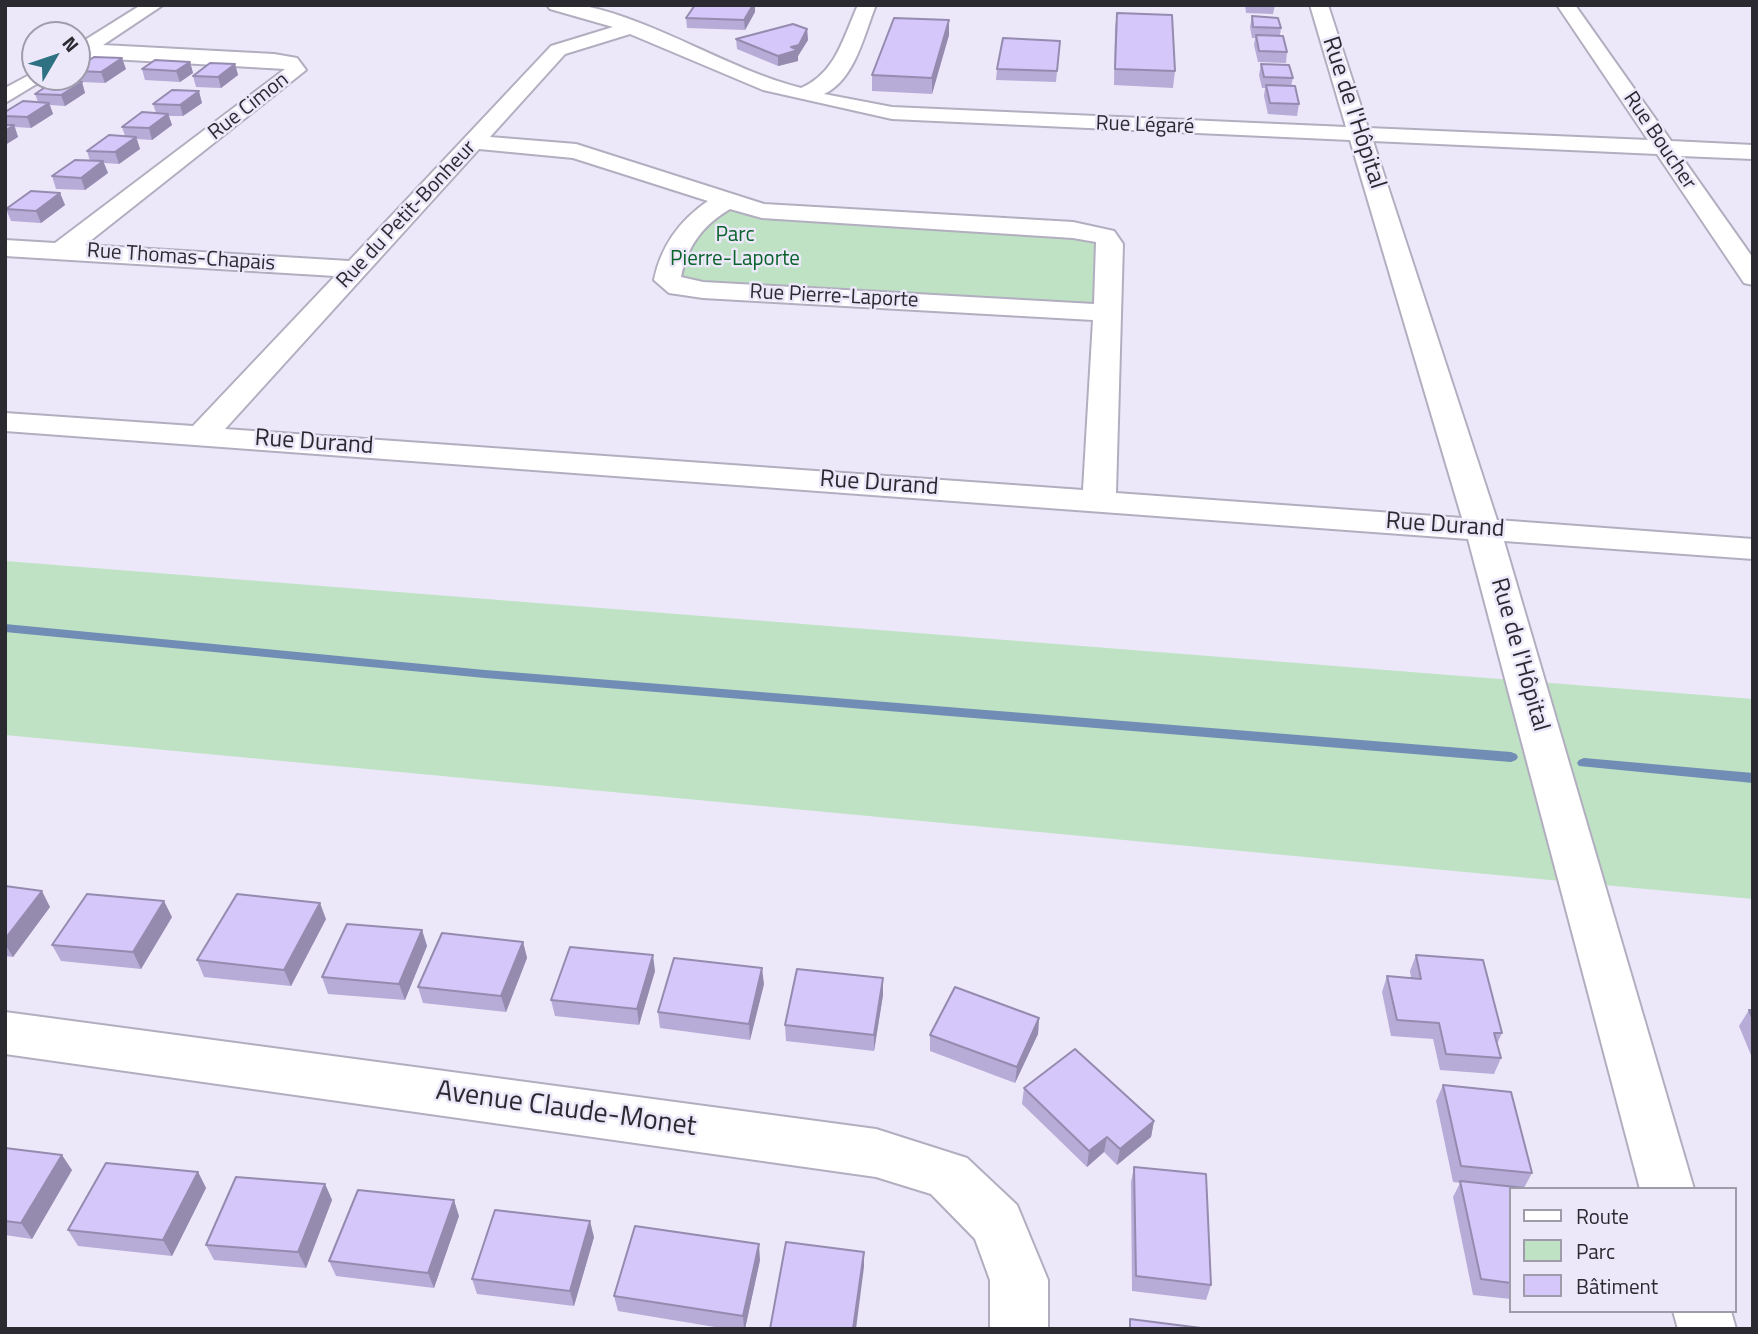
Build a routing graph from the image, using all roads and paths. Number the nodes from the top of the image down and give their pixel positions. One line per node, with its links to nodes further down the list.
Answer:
1 (154, 5): 7 (street)
2 (556, 5): 6 (street, Rue Légaré)
3 (867, 5): 10 (street)
4 (1319, 5): 12 (street, Rue de l'Hôpital)
5 (1566, 5): 14 (street, Rue Boucher)
6 (631, 28): 10 (street, Rue Légaré); 13 (street, Rue du Petit-Bonheur)
7 (91, 44)
8 (91, 52): 18 (street, Rue Cimon)
9 (21, 87): 11 (street)
10 (804, 95): 12 (street, Rue Légaré)
11 (5, 97)
12 (1361, 135): 14 (street, Rue Légaré); 25 (street, Rue de l'Hôpital)
13 (474, 142): 16 (street); 19 (street, Rue du Petit-Bonheur)
14 (1663, 148): 15 (street, Rue Légaré); 20 (street, Rue Boucher)
15 (1753, 152)
16 (727, 200): 21 (street); 21 (street, Rue Pierre-Laporte)
17 (5, 248): 18 (street, Rue Thomas-Chapais)
18 (61, 251): 19 (street, Rue Thomas-Chapais)
19 (356, 270): 23 (street, Rue du Petit-Bonheur)
20 (1753, 277)
21 (1108, 313): 24 (street)
22 (5, 422): 23 (street, Rue Durand)
23 (202, 435): 24 (street, Rue Durand)
24 (1099, 500): 25 (street, Rue Durand)
25 (1483, 529): 26 (street, Rue Durand); 28 (street, Rue de l'Hôpital)
26 (1753, 549)
27 (5, 1033): 29 (street, Avenue Claude-Monet)
28 (1666, 1187)
29 (1019, 1329)

